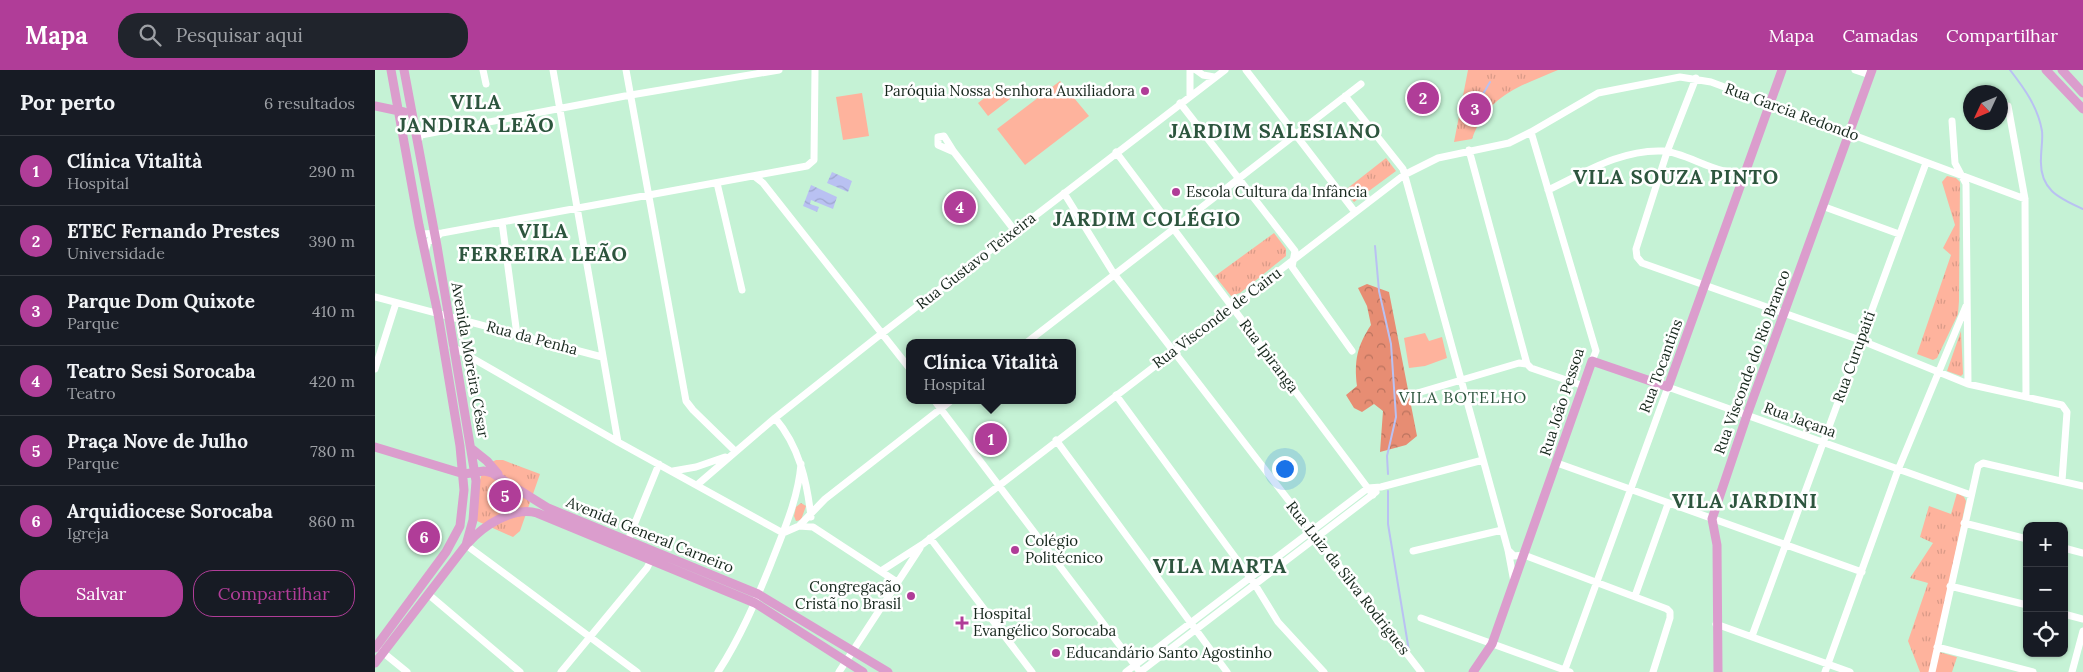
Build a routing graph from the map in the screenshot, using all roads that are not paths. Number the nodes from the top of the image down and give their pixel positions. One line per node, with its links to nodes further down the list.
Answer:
1 (391, 70): 31 (main road, Avenida Moreira César)
2 (404, 70): 36 (main road, Avenida Moreira César)
3 (483, 70): 19 (street)
4 (553, 70): 29 (street)
5 (626, 70): 22 (street)
6 (779, 70): 22 (street)
7 (815, 70): 46 (street)
8 (1190, 70): 23 (street)
9 (1196, 70): 17 (street)
10 (1225, 70): 17 (street, Rua Gustavo Teixeira)
11 (1246, 70): 35 (street)
12 (1783, 70): 26 (main road, Rua Tocantins)
13 (1855, 70): 16 (street)
14 (2046, 70): 30 (main road)
15 (2062, 70): 21 (main road)
16 (1871, 73): 34 (main road, Rua Visconde do Rio Branco)
17 (1215, 77): 23 (street, Rua Gustavo Teixeira)
18 (1696, 78): 26 (street, Rua Garcia Redondo); 33 (street, Rua Garcia Redondo); 40 (street)
19 (486, 84)
20 (1361, 84): 24 (street)
21 (2083, 93)
22 (630, 95): 29 (street); 51 (street)
23 (1190, 96): 25 (street, Rua Gustavo Teixeira)
24 (1345, 96): 35 (street); 44 (street)
25 (1180, 103): 39 (street, Rua Gustavo Teixeira); 47 (street)
26 (1771, 103): 34 (street, Rua Garcia Redondo); 42 (main road, Rua Tocantins)
27 (375, 106): 31 (main road)
28 (2008, 106): 52 (street)
29 (560, 108): 36 (street); 54 (street)
30 (2083, 110)
31 (400, 111): 43 (main road); 59 (main road, Avenida Moreira César)
32 (1952, 121): 45 (street)
33 (1531, 132): 37 (street, Rua Visconde de Cairu); 49 (street, Rua João Pessoa)
34 (1849, 133): 41 (street, Rua Garcia Redondo); 53 (main road, Rua Visconde do Rio Branco)
35 (1295, 134): 47 (street); 55 (street)
36 (417, 141): 43 (main road, Avenida Moreira César)
37 (1469, 150): 44 (street, Rua Visconde de Cairu); 83 (street)
38 (954, 152): 58 (street)
39 (1116, 152): 50 (street, Rua Gustavo Teixeira); 57 (street, Rua Ipiranga)
40 (1667, 152): 42 (street); 49 (street); 65 (street)
41 (1926, 163): 45 (street, Rua Garcia Redondo); 60 (street, Rua Curupaiti)
42 (1747, 171): 65 (main road, Rua Tocantins)
43 (423, 172): 61 (main road, Avenida Moreira César)
44 (1404, 175): 55 (street, Rua Visconde de Cairu); 87 (street)
45 (1961, 175): 52 (street, Rua Garcia Redondo); 69 (street)
46 (753, 176): 48 (street); 74 (street)
47 (1238, 178): 57 (street); 63 (street)
48 (717, 183): 51 (street); 66 (street)
49 (1548, 190): 82 (street, Rua João Pessoa)
50 (1064, 193): 58 (street, Rua Gustavo Teixeira); 64 (street, Rua Luiz da Silva Rodrigues)
51 (648, 194): 54 (street); 104 (street)
52 (2025, 199): 93 (street)
53 (1822, 206): 60 (street); 71 (main road, Rua Visconde do Rio Branco)
54 (577, 208): 56 (street); 81 (street)
55 (1355, 212): 63 (street, Rua Visconde de Cairu)
56 (502, 222): 61 (street); 75 (street)
57 (1173, 228): 64 (street); 70 (street, Rua Ipiranga)
58 (1015, 231): 74 (street, Rua Gustavo Teixeira)
59 (421, 234): 61 (street); 62 (main road, Avenida Moreira César)
60 (1899, 234): 77 (street, Rua Curupaiti)
61 (437, 235): 62 (street); 73 (main road, Avenida Moreira César)
62 (425, 253): 72 (main road, Avenida Moreira César)
63 (1293, 260): 70 (street, Rua Visconde de Cairu); 80 (street)
64 (1114, 274): 76 (street); 79 (street, Rua Luiz da Silva Rodrigues)
65 (1705, 284): 71 (street); 90 (main road, Rua Tocantins)
66 (742, 290)
67 (375, 297): 68 (street, Rua da Penha)
68 (396, 304): 72 (street, Rua da Penha); 85 (street)
69 (1966, 306): 86 (street); 88 (street)
70 (1232, 307): 79 (street, Rua Visconde de Cairu); 121 (street, Rua Ipiranga)
71 (1784, 313): 77 (street); 97 (main road, Rua Visconde do Rio Branco)
72 (439, 314): 73 (street, Rua da Penha); 113 (main road, Avenida Moreira César)
73 (448, 316): 75 (street, Rua da Penha); 78 (main road, Avenida Moreira César)
74 (882, 334): 84 (street); 98 (street, Rua Gustavo Teixeira)
75 (517, 335): 81 (street, Rua da Penha)
76 (1031, 339)
77 (1860, 340): 86 (street); 101 (street, Rua Curupaiti)
78 (453, 346): 100 (street); 103 (main road, Avenida Moreira César)
79 (1174, 351): 92 (street, Rua Visconde de Cairu); 142 (street, Rua Luiz da Silva Rodrigues)
80 (1352, 351)
81 (602, 357): 100 (street)
82 (1593, 362): 89 (main road, Rua João Pessoa); 90 (main road, Rua Jaçana)
83 (1527, 364): 87 (street); 89 (street)
84 (906, 365)
85 (375, 369)
86 (1940, 370): 88 (street); 110 (street)
87 (1461, 380): 91 (street); 105 (street)
88 (1968, 384): 93 (street)
89 (1584, 386): 106 (main road, Rua João Pessoa)
90 (1668, 387): 97 (street, Rua Jaçana); 124 (street, Rua Tocantins)
91 (1414, 394)
92 (1116, 395): 99 (street, Rua Visconde de Cairu); 161 (street)
93 (2026, 397): 116 (street)
94 (937, 404): 96 (street)
95 (947, 404): 96 (street)
96 (941, 409): 118 (street); 127 (street)
97 (1747, 415): 101 (street, Rua Jaçana); 134 (main road, Rua Visconde do Rio Branco)
98 (775, 418): 104 (street, Rua Gustavo Teixeira); 108 (street)
99 (1056, 440): 118 (street, Rua Visconde de Cairu); 174 (street)
100 (618, 442): 107 (street)
101 (1824, 443): 110 (street, Rua Jaçana); 151 (street, Rua Curupaiti)
102 (375, 447): 113 (main road)
103 (472, 449): 112 (main road, Avenida Moreira César); 114 (main road)
104 (733, 453): 109 (street, Rua Gustavo Teixeira); 117 (street, Rua Gustavo Teixeira)
105 (1483, 460): 120 (street); 143 (street)
106 (1557, 463): 124 (street); 157 (main road, Rua João Pessoa)
107 (659, 464): 111 (street); 148 (street)
108 (801, 464): 128 (street); 129 (street)
109 (699, 466): 111 (street, Rua Gustavo Teixeira); 115 (street)
110 (1898, 470): 126 (street, Rua Jaçana); 160 (street)
111 (673, 471): 115 (street)
112 (476, 472): 113 (main road); 114 (main road); 135 (main road, Avenida Moreira César)
113 (464, 474): 123 (main road, Avenida Moreira César)
114 (499, 477): 122 (main road, Avenida General Carneiro)
115 (689, 480): 117 (street)
116 (2062, 481): 119 (street); 126 (street)
117 (697, 485): 139 (street)
118 (998, 486): 145 (street, Rua Visconde de Cairu); 187 (street)
119 (2083, 486)
120 (1381, 487): 121 (street); 125 (street)
121 (1368, 488): 125 (street, Rua Ipiranga); 142 (street)
122 (515, 489): 132 (main road); 148 (main road, Avenida General Carneiro)
123 (464, 490): 135 (main road); 182 (main road)
124 (1631, 490): 130 (street); 164 (street, Rua Tocantins)
125 (1373, 495): 146 (street)
126 (1971, 495): 136 (street)
127 (825, 499): 129 (street); 133 (street)
128 (794, 502): 129 (street); 131 (street)
129 (809, 503): 133 (street)
130 (1668, 504): 134 (street); 168 (street)
131 (790, 512): 137 (street); 140 (street)
132 (510, 514): 138 (main road); 158 (main road, Avenida General Carneiro)
133 (811, 515): 140 (street); 141 (street)
134 (1712, 519): 151 (street); 175 (main road, Rua Visconde do Rio Branco)
135 (473, 520): 138 (main road); 150 (main road, Avenida Moreira César)
136 (1964, 522): 147 (street); 166 (street)
137 (786, 524): 139 (street); 144 (street)
138 (490, 526): 150 (main road)
139 (771, 526): 144 (street)
140 (799, 526): 141 (street); 144 (street)
141 (813, 527): 159 (street)
142 (1312, 530): 146 (street, Rua Luiz da Silva Rodrigues); 161 (street)
143 (1502, 530): 154 (street); 155 (street)
144 (783, 533): 169 (street)
145 (930, 538): 149 (street, Rua Visconde de Cairu); 197 (street)
146 (1317, 538): 165 (street); 202 (street, Rua Luiz da Silva Rodrigues)
147 (2023, 538)
148 (627, 540): 152 (main road, Avenida General Carneiro)
149 (923, 544): 159 (street, Rua Visconde de Cairu); 162 (street, Rua Visconde de Cairu)
150 (466, 545): 167 (main road); 179 (street)
151 (1786, 546): 160 (street); 178 (street, Rua Curupaiti)
152 (647, 548): 158 (street); 169 (main road, Avenida General Carneiro)
153 (2068, 549): 156 (street)
154 (1413, 550)
155 (1508, 550): 157 (street); 163 (street)
156 (2083, 553)
157 (1524, 555): 163 (main road, Rua João Pessoa); 164 (street)
158 (652, 562): 169 (main road, Avenida General Carneiro); 179 (street)
159 (881, 571): 162 (street)
160 (1862, 572): 186 (street)
161 (1249, 578): 165 (street); 174 (street)
162 (897, 582): 183 (street, Rua Visconde de Cairu)
163 (1514, 582): 180 (main road, Rua João Pessoa)
164 (1597, 582): 168 (street); 188 (street, Rua Tocantins)
165 (1255, 585): 176 (street); 201 (street)
166 (1950, 586): 170 (street); 181 (street)
167 (428, 594): 182 (main road); 190 (street)
168 (1635, 596): 204 (street)
169 (756, 598): 183 (main road, Avenida General Carneiro); 184 (main road, Avenida General Carneiro); 193 (street)
170 (2023, 604)
171 (2068, 615): 173 (street)
172 (1421, 618): 180 (street)
173 (2083, 619)
174 (1191, 622): 176 (street); 187 (street)
175 (1716, 624): 178 (street); 205 (main road, Rua Visconde do Rio Branco)
176 (1196, 630): 199 (street); 200 (street)
177 (2083, 632): 210 (street)
178 (1752, 636): 186 (street)
179 (589, 637): 191 (street); 192 (street)
180 (1492, 644): 188 (street); 203 (main road, Rua João Pessoa)
181 (1937, 647): 208 (street); 209 (street)
182 (379, 650): 185 (main road); 189 (street)
183 (853, 650): 184 (street); 196 (main road, Avenida General Carneiro)
184 (845, 661): 194 (street); 195 (main road, Avenida General Carneiro)
185 (375, 663)
186 (1828, 664): 206 (street); 207 (street)
187 (1135, 665): 198 (street); 199 (street)
188 (1566, 671)
189 (407, 672)
190 (520, 672)
191 (561, 672)
192 (637, 672)
193 (718, 672)
194 (839, 672)
195 (863, 672)
196 (888, 672)
197 (1032, 672)
198 (1126, 672)
199 (1140, 672)
200 (1227, 672)
201 (1324, 672)
202 (1421, 672)
203 (1473, 672)
204 (1653, 672)
205 (1718, 672)
206 (1825, 672)
207 (1850, 672)
208 (1932, 672)
209 (2033, 672)
210 (2073, 672)

